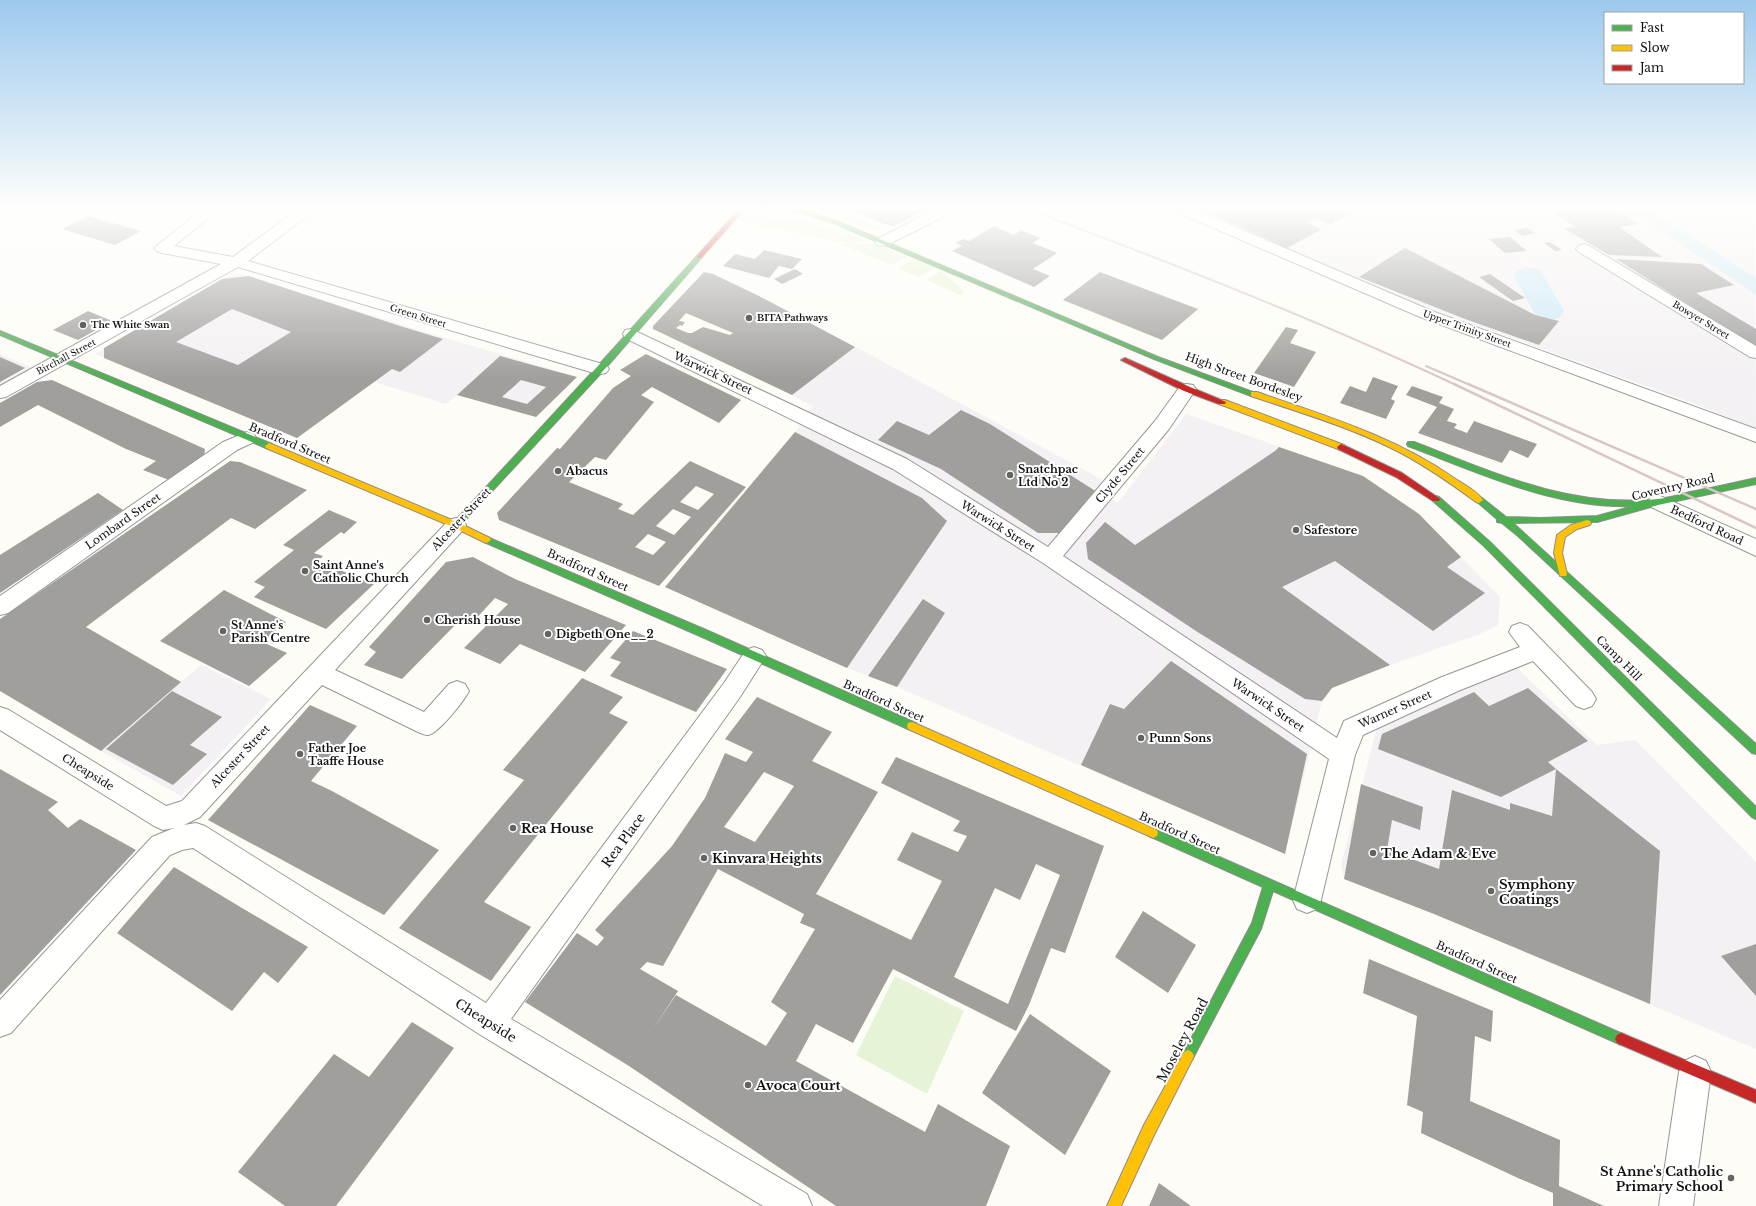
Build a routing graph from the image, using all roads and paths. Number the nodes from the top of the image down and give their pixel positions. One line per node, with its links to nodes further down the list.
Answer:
1 (228, 266): 13 (street, Birchall Street)
2 (250, 266): 14 (street, Green Street)
3 (691, 266): 10 (main road, Alcester Street)
4 (939, 266): 7 (main road, High Street Bordesley)
5 (1315, 266): 18 (street, Upper Trinity Street)
6 (1613, 266): 11 (street, Bowyer Street)
7 (966, 278): 8 (main road, High Street Bordesley); 17 (main road, High Street Bordesley)
8 (983, 294)
9 (0, 333): 13 (main road, Bradford Street)
10 (631, 334): 14 (main road, Alcester Street); 29 (street, Warwick Street)
11 (1756, 353)
12 (1116, 356): 15 (main road)
13 (63, 359): 16 (street, Birchall Street); 19 (main road, Bradford Street)
14 (600, 370): 27 (main road, Alcester Street)
15 (1187, 389): 25 (main road); 29 (street, Clyde Street)
16 (0, 393)
17 (1329, 421): 21 (main road); 24 (main road, High Street Bordesley)
18 (1756, 436)
19 (247, 438): 27 (main road, Bradford Street); 31 (street, Lombard Street)
20 (1756, 480): 21 (main road, Coventry Road)
21 (1658, 502): 22 (main road, Coventry Road); 28 (street, Bedford Road)
22 (1597, 519): 24 (main road, Coventry Road); 30 (main road, Coventry Road)
23 (1490, 520): 24 (main road, Coventry Road)
24 (1503, 520): 30 (main road, Camp Hill)
25 (1462, 521): 26 (main road); 41 (main road, Camp Hill)
26 (1476, 521)
27 (456, 525): 34 (main road, Bradford Street); 35 (street, Alcester Street)
28 (1756, 548)
29 (1050, 558): 40 (street, Warwick Street)
30 (1563, 574): 39 (main road, Camp Hill)
31 (0, 607)
32 (1520, 632): 33 (street)
33 (1536, 650): 37 (street); 40 (street, Warner Street)
34 (754, 656): 43 (main road, Bradford Street); 46 (street, Rea Place)
35 (318, 672): 36 (street); 42 (street, Alcester Street)
36 (457, 691)
37 (1584, 699)
38 (0, 717): 42 (street, Cheapside)
39 (1756, 750)
40 (1343, 755): 44 (street, Warner Street)
41 (1756, 814)
42 (179, 827): 45 (street, Alcester Street); 46 (street, Cheapside)
43 (1269, 885): 44 (main road, Bradford Street); 50 (main road, Moseley Road)
44 (1307, 900): 47 (main road, Bradford Street)
45 (0, 1022)
46 (490, 1023): 49 (street, Cheapside)
47 (1695, 1072): 48 (main road, Bradford Street); 51 (street)
48 (1756, 1097)
49 (795, 1206)
50 (1114, 1206)
51 (1676, 1206)

